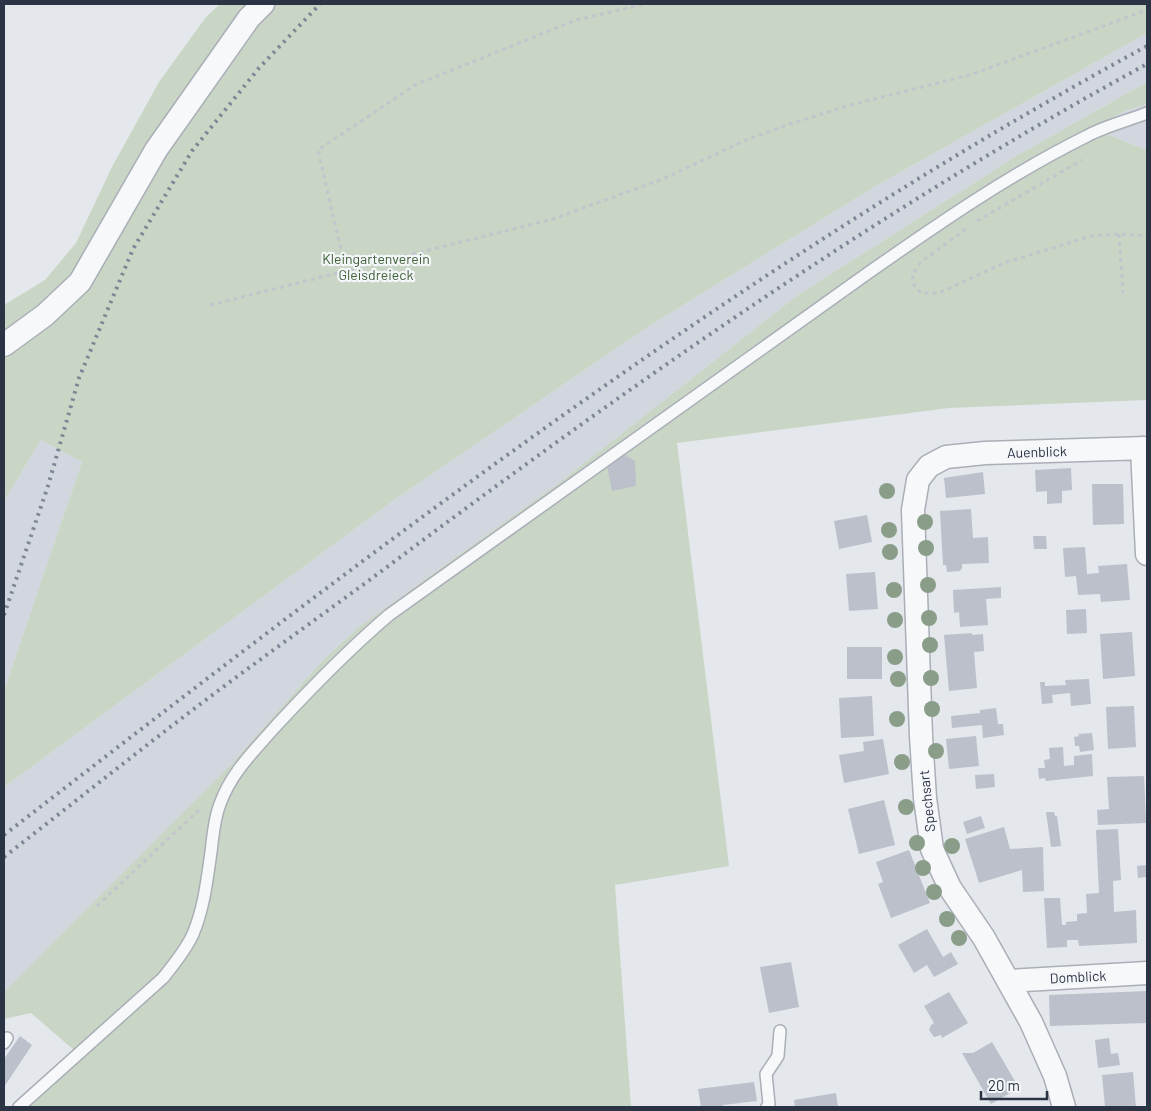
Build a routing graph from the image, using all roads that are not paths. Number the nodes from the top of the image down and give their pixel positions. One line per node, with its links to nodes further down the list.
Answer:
1 (263, 4): 3 (street)
2 (1147, 113): 10 (lane)
3 (4, 345)
4 (1144, 448): 5 (street, Auenblick); 6 (street)
5 (929, 466): 8 (street, Spechsart)
6 (1147, 554)
7 (1147, 974): 8 (street, Domblick)
8 (1008, 981): 12 (street, Spechsart)
9 (780, 1031): 11 (lane)
10 (19, 1107)
11 (767, 1107)
12 (1064, 1107)

